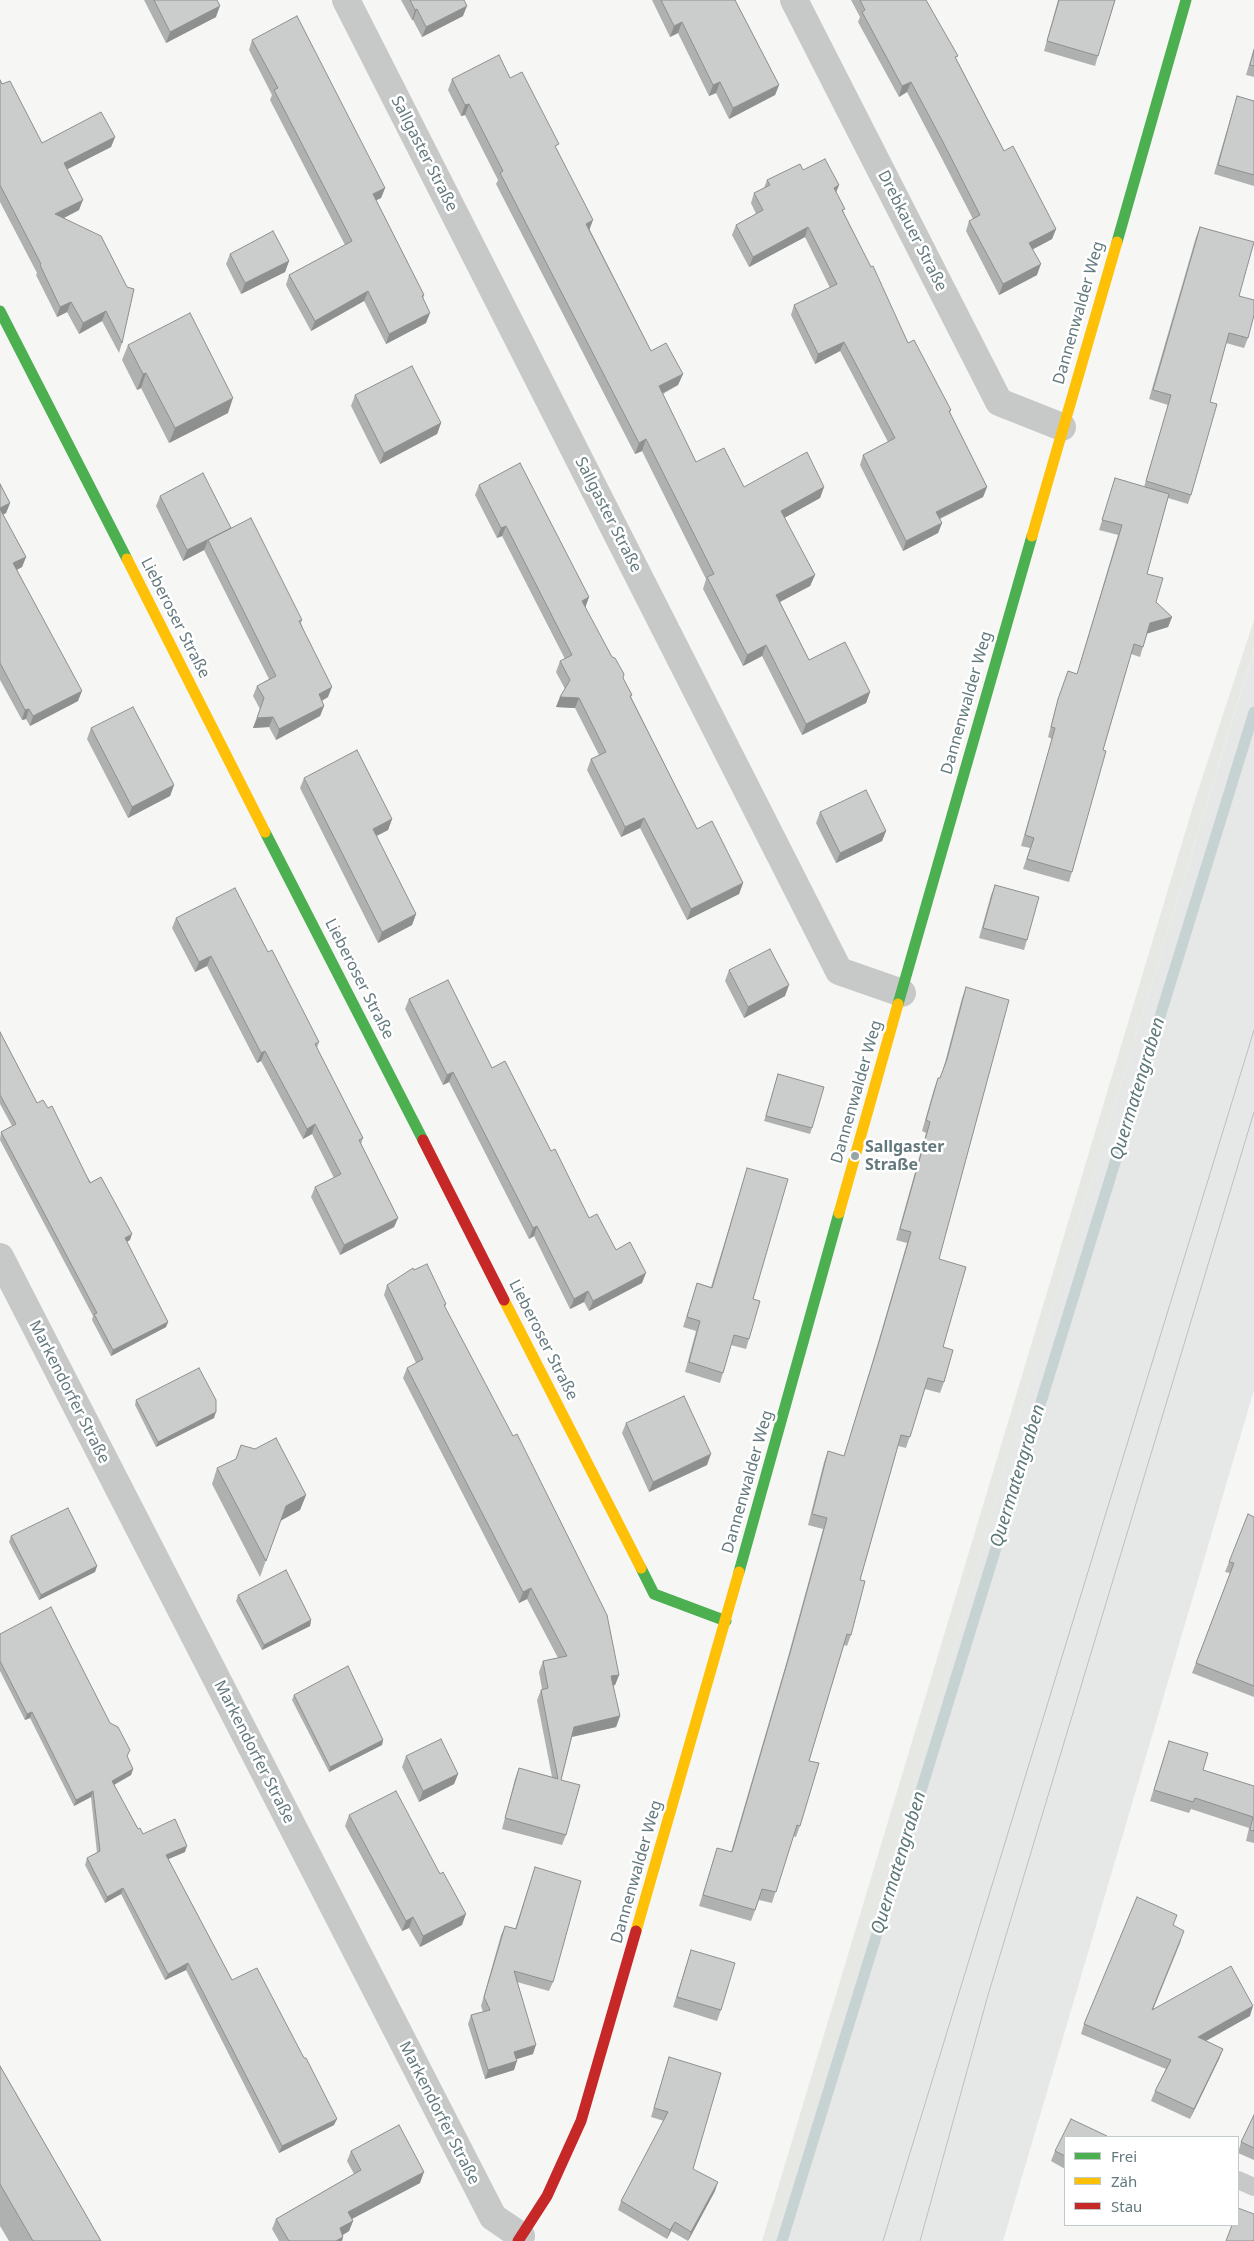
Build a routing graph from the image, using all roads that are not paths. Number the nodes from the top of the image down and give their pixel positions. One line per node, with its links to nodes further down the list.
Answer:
1 (346, 0): 6 (street, Sallgaster Straße)
2 (794, 0): 5 (street, Drebkauer Straße)
3 (1186, 0): 5 (street, Dannenwalder Weg)
4 (0, 311): 8 (street, Lieberoser Straße)
5 (1062, 427): 6 (street, Dannenwalder Weg)
6 (902, 993): 8 (street, Dannenwalder Weg)
7 (0, 1257): 11 (street, Markendorfer Straße)
8 (726, 1621): 11 (street, Dannenwalder Weg)
9 (1239, 2180): 10 (lane)
10 (1254, 2187)
11 (520, 2239)

